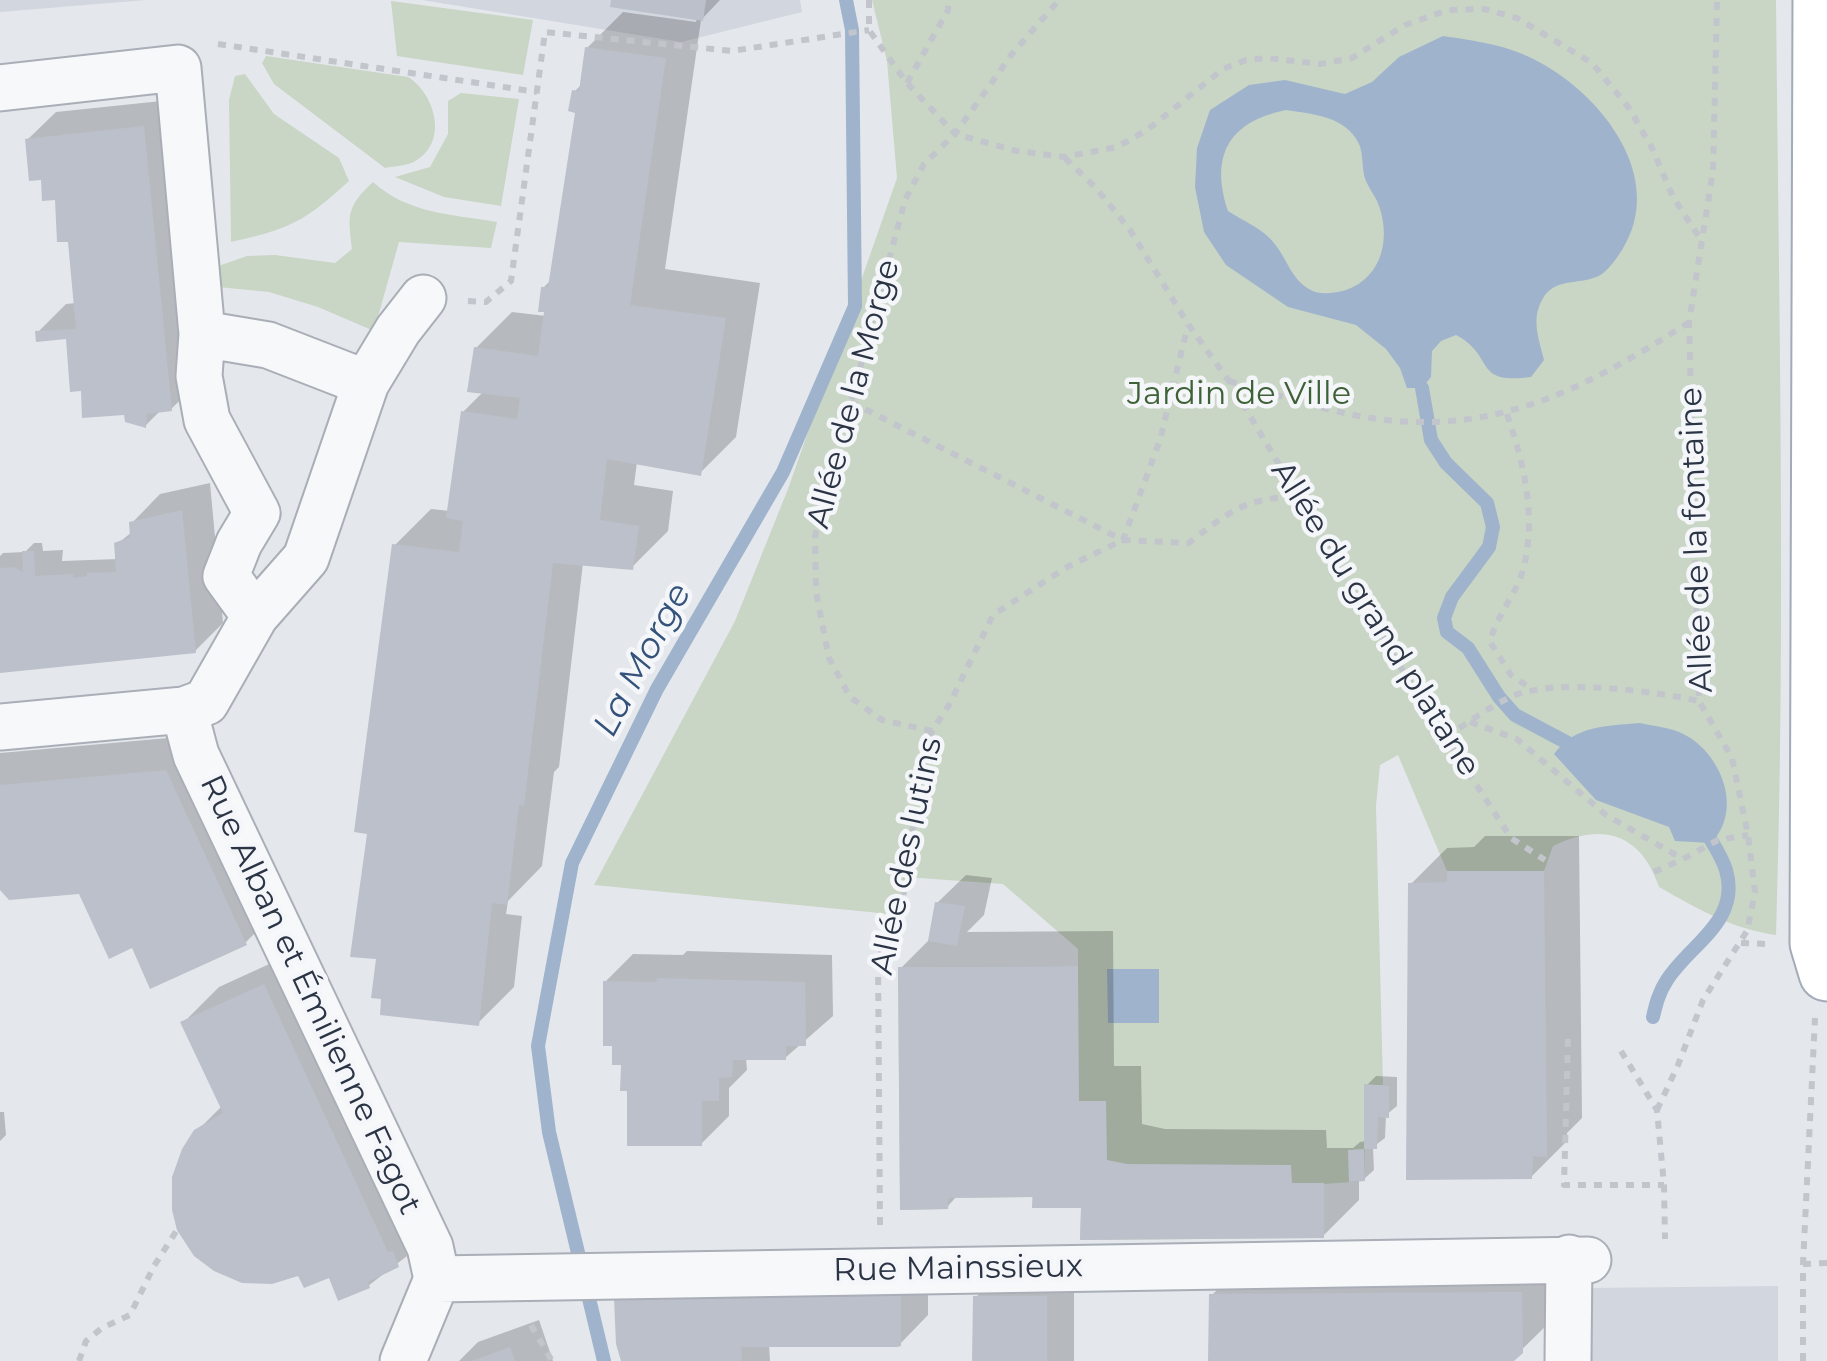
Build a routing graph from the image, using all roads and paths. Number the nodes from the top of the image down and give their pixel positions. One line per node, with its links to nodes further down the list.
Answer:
1 (869, 0): 6 (path)
2 (949, 0): 8 (path)
3 (1059, 0): 11 (path, Allée de la Morge)
4 (1717, 0): 13 (path, Allée de la fontaine)
5 (1821, 0): 36 (main road)
6 (869, 30): 8 (path); 10 (path)
7 (196, 56): 9 (street); 10 (path); 17 (street)
8 (907, 82): 11 (path)
9 (0, 88)
10 (537, 92): 14 (path)
11 (955, 134): 12 (path); 20 (path, Allée de la Morge)
12 (1064, 157): 13 (path); 16 (path, Allée du grand platane)
13 (1702, 241): 15 (path, Allée de la fontaine)
14 (423, 298): 19 (street)
15 (1690, 322): 21 (path); 26 (path, Allée de la fontaine)
16 (1188, 324): 18 (path, Allée du grand platane); 23 (path)
17 (202, 334): 19 (street); 24 (street)
18 (1229, 381): 21 (path); 22 (path, Allée du grand platane)
19 (366, 383): 24 (street)
20 (851, 402): 23 (path); 30 (path, Allée de la Morge)
21 (1506, 414): 25 (path)
22 (1298, 496): 23 (path, Allée des lutins); 31 (path, Allée du grand platane)
23 (1123, 540): 30 (path, Allée des lutins)
24 (255, 616): 27 (street)
25 (1533, 690): 26 (path); 28 (path)
26 (1699, 701): 32 (path, Allée de la fontaine)
27 (184, 710): 29 (street); 46 (street, Rue Alban et Émilienne Fagot)
28 (1470, 722): 31 (path); 33 (path)
29 (0, 726)
30 (932, 731): 45 (path, Allée des lutins)
31 (1446, 736): 34 (path, Allée du grand platane)
32 (1748, 835): 33 (path); 39 (path, Allée de la fontaine)
33 (1683, 859): 35 (path)
34 (1545, 860)
35 (1654, 872)
36 (1824, 954): 43 (path)
37 (1568, 1038): 40 (path)
38 (1621, 1051): 39 (path)
39 (1657, 1110): 40 (path)
40 (1664, 1185): 42 (path)
41 (177, 1230): 47 (path)
42 (1664, 1239)
43 (1804, 1264): 44 (path); 50 (path)
44 (1827, 1264)
45 (883, 1270): 46 (street, Rue Mainssieux); 49 (street, Rue Mainssieux)
46 (437, 1278): 48 (street)
47 (79, 1361)
48 (403, 1361)
49 (1568, 1361)
50 (1803, 1361)

